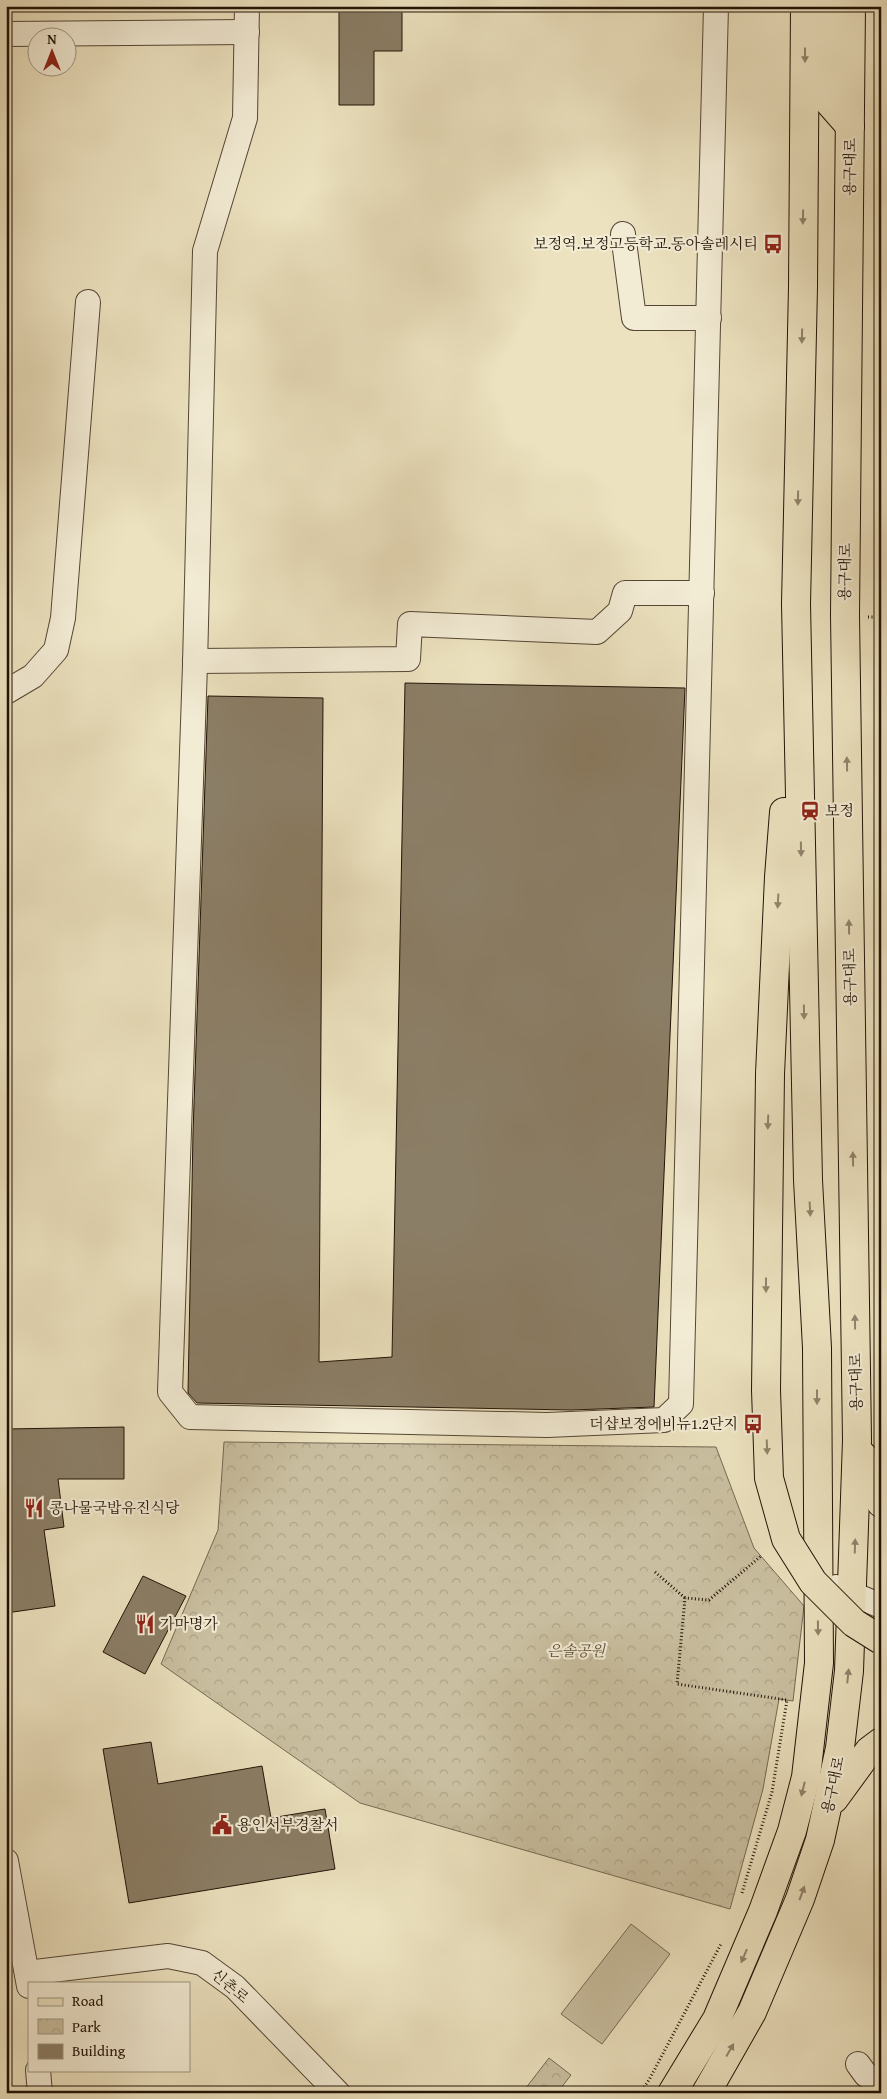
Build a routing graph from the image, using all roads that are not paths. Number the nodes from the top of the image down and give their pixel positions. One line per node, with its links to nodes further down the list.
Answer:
1 (247, 6): 7 (street)
2 (716, 6): 13 (street)
3 (805, 6): 15 (main road, 용구대로, one-way to 15)
4 (827, 6): 10 (main road)
5 (851, 6): 9 (main road, 용구대로)
6 (867, 6): 9 (main road)
7 (247, 32): 8 (street); 16 (street)
8 (6, 34)
9 (851, 62): 10 (main road, 용구대로)
10 (850, 126): 19 (main road, 용구대로, one-way to 10)
11 (623, 234): 13 (street)
12 (88, 302): 17 (street)
13 (709, 318): 14 (street)
14 (702, 593): 16 (street); 16 (street)
15 (796, 661): 18 (main road, 용구대로, one-way to 18); 23 (main road, one-way to 23, bridge)
16 (195, 662)
17 (6, 692)
18 (817, 1348): 19 (main road); 20 (main road, 용구대로, one-way to 20)
19 (869, 1500): 21 (main road, 용구대로, one-way to 19)
20 (818, 1579): 21 (street); 24 (main road, 용구대로, one-way to 24)
21 (853, 1594): 22 (street); 26 (main road, 용구대로, one-way to 21)
22 (881, 1606)
23 (881, 1640)
24 (814, 1709): 27 (main road); 35 (main road, 용구대로, one-way to 35)
25 (881, 1742): 26 (main road)
26 (829, 1806): 27 (main road, 용구대로)
27 (820, 1840): 36 (main road, 용구대로, one-way to 27)
28 (6, 1861): 29 (street)
29 (28, 1979): 34 (street, 신촌로)
30 (858, 2064): 32 (street)
31 (38, 2072): 33 (street)
32 (881, 2081)
33 (40, 2093)
34 (338, 2093)
35 (672, 2093)
36 (706, 2093)

